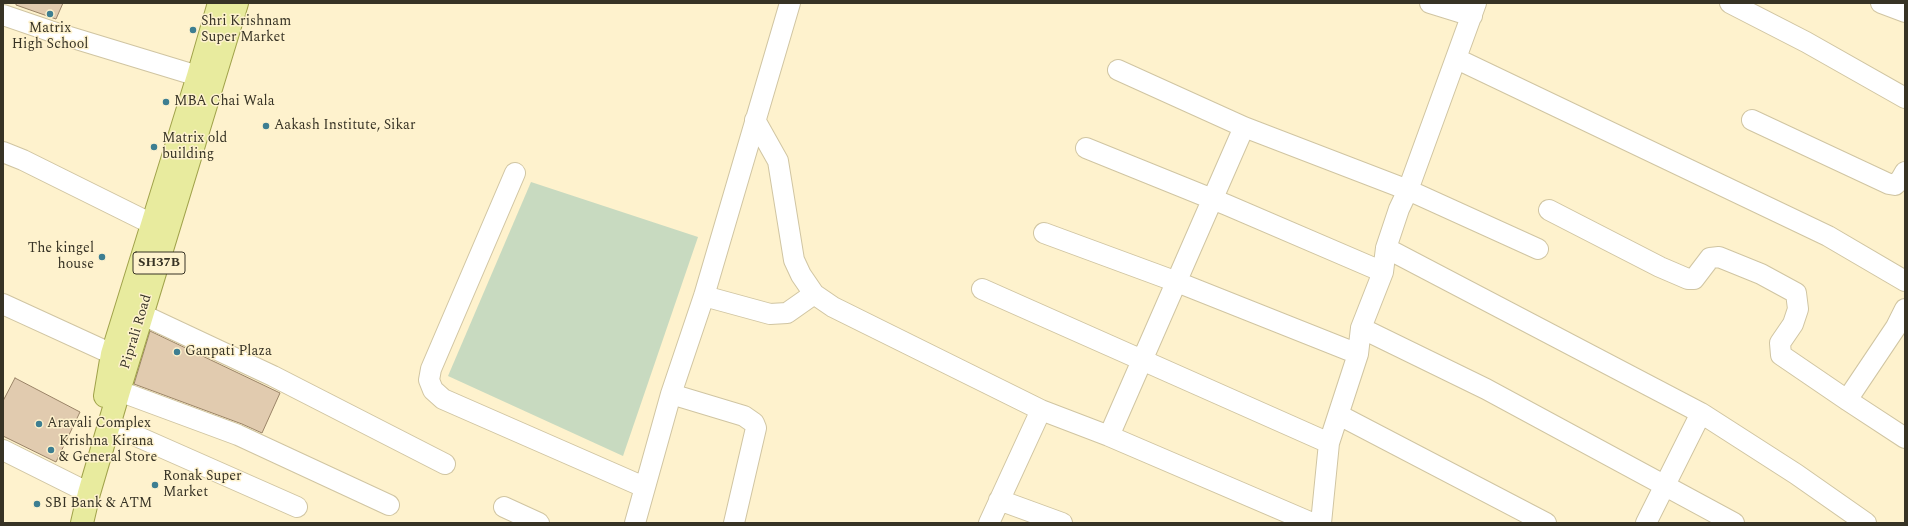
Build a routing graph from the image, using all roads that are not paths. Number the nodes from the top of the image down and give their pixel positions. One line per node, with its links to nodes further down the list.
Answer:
1 (219, 3): 12 (main road)
2 (237, 3): 36 (main road, Piprali Road / SH37B)
3 (790, 3): 14 (street)
4 (1430, 3): 8 (street)
5 (1730, 3): 13 (street)
6 (1881, 3): 7 (street)
7 (1904, 8)
8 (1474, 9): 10 (street)
9 (3, 15): 12 (street)
10 (1457, 59): 21 (street); 29 (street)
11 (1118, 70): 16 (street)
12 (198, 76): 24 (main road)
13 (1905, 98)
14 (755, 120): 32 (street); 33 (street)
15 (1752, 120): 19 (street)
16 (1244, 127): 21 (street); 22 (street)
17 (1086, 148): 22 (street)
18 (3, 152): 24 (street)
19 (1905, 172)
20 (515, 173): 55 (street)
21 (1408, 190): 26 (street); 27 (street)
22 (1213, 200): 28 (street); 30 (street)
23 (1549, 210): 44 (street)
24 (152, 224): 39 (main road)
25 (1044, 233): 30 (street)
26 (1386, 248): 28 (street); 46 (street)
27 (1538, 249)
28 (1383, 272): 37 (street)
29 (1905, 281)
30 (1177, 282): 40 (street); 41 (street)
31 (982, 289): 41 (street)
32 (814, 294): 33 (street); 45 (street)
33 (704, 296): 43 (street)
34 (3, 304): 39 (street)
35 (1905, 309): 38 (street)
36 (143, 315): 42 (main road, Piprali Road / SH37B); 53 (street)
37 (1361, 328): 40 (street); 54 (street)
38 (1901, 329): 44 (street)
39 (112, 354): 56 (main road)
40 (1358, 354): 47 (street)
41 (1143, 361): 49 (street); 51 (street)
42 (119, 391): 48 (main road, Piprali Road / SH37B); 58 (street)
43 (671, 394): 55 (street); 65 (street)
44 (1847, 400): 50 (street)
45 (1041, 410): 49 (street); 57 (street)
46 (1702, 413): 54 (street); 73 (street)
47 (1339, 415): 51 (street); 70 (street)
48 (110, 424): 56 (main road, Piprali Road / SH37B); 59 (street)
49 (1108, 436): 68 (street)
50 (1905, 438)
51 (1329, 443): 69 (street)
52 (3, 450): 56 (street)
53 (445, 464)
54 (1664, 484): 71 (street); 72 (street)
55 (644, 487): 64 (street)
56 (84, 491): 61 (main road); 62 (main road, Piprali Road / SH37B)
57 (999, 500): 66 (street); 67 (street)
58 (389, 505)
59 (296, 507)
60 (504, 507): 63 (street)
61 (70, 523)
62 (82, 523)
63 (539, 523)
64 (635, 523)
65 (734, 523)
66 (989, 523)
67 (1062, 523)
68 (1312, 523)
69 (1321, 523)
70 (1546, 523)
71 (1646, 523)
72 (1734, 523)
73 (1866, 523)

